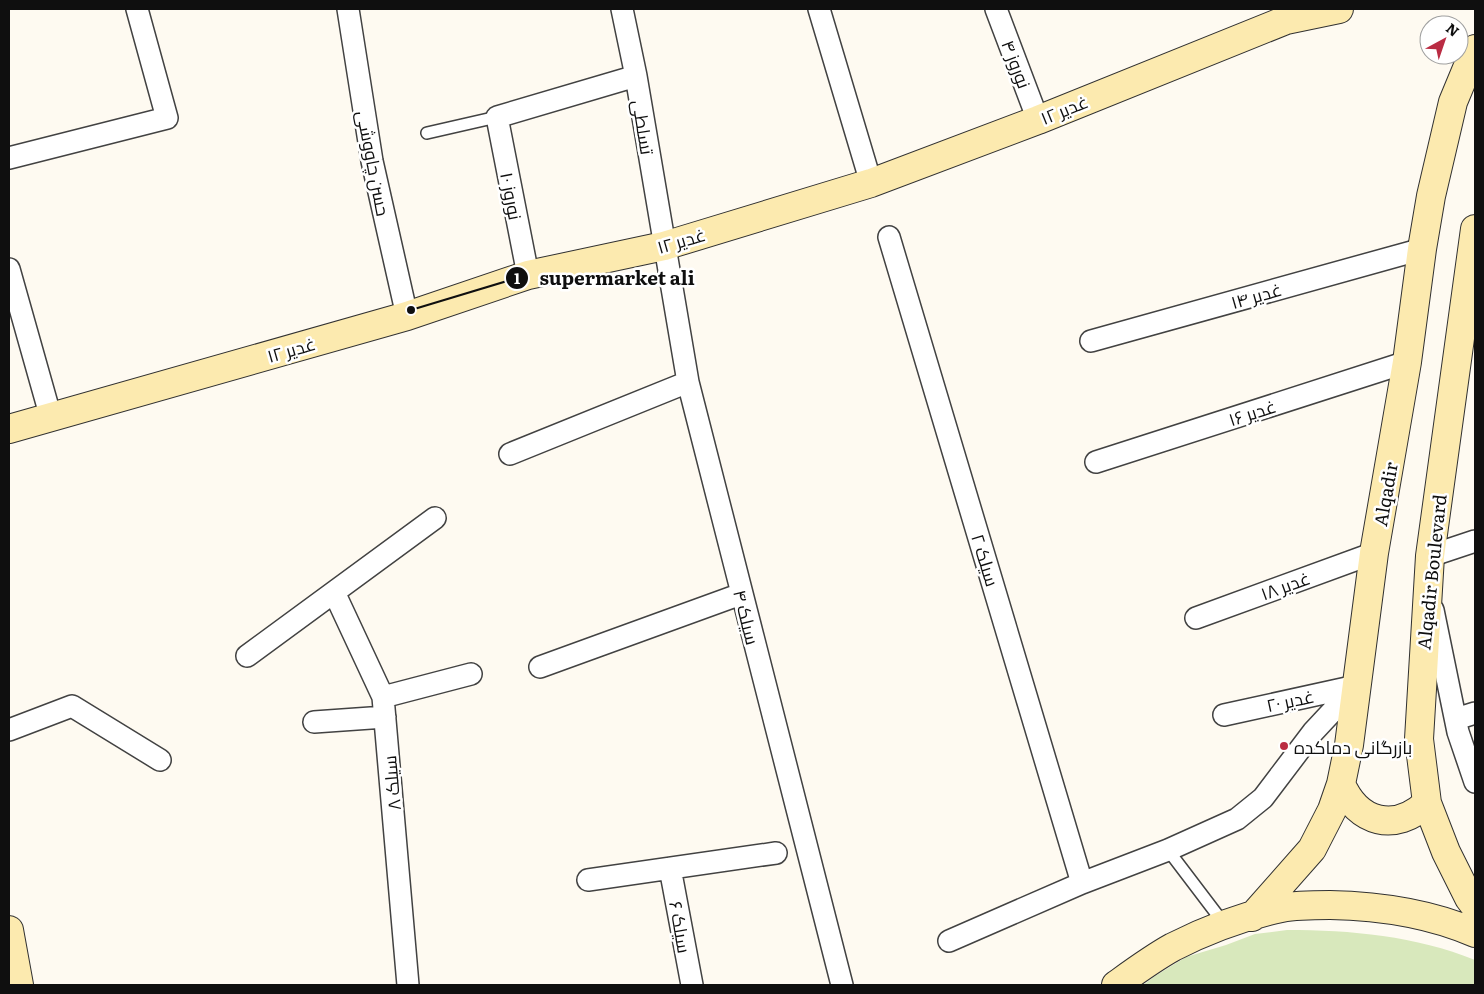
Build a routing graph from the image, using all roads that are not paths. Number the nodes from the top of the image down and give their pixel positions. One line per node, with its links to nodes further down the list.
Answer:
1 (137, 9): 13 (street)
2 (348, 9): 21 (street, حسن چاووشی)
3 (622, 9): 9 (street, تسلطی)
4 (819, 9): 14 (street)
5 (996, 9): 11 (street, نوروز ۴)
6 (1339, 9): 7 (main road, غدیر ۱۲)
7 (1283, 14): 11 (main road, غدیر ۱۲)
8 (1475, 49): 18 (main road, Alqadir)
9 (636, 76): 10 (street); 17 (street, تسلطی)
10 (497, 117): 12 (lane); 20 (street, نوروز ۱۰)
11 (1038, 120): 14 (main road, غدیر ۱۲)
12 (427, 133)
13 (9, 158)
14 (871, 183): 17 (main road, غدیر ۱۲)
15 (1475, 229): 32 (main road, Alqadir Boulevard)
16 (889, 237): 54 (street, سیلک ۲)
17 (664, 246): 20 (main road, غدیر ۱۲); 24 (street, سیلک ۴)
18 (1422, 249): 22 (street, غدیر ۱۴); 23 (main road, Alqadir)
19 (9, 269): 25 (street)
20 (528, 275): 21 (main road, غدیر ۱۲)
21 (407, 316): 25 (main road, غدیر ۱۲)
22 (1091, 341)
23 (1407, 362): 28 (street, غدیر ۱۶); 31 (main road, Alqadir)
24 (688, 382): 27 (street); 35 (street, سیلک ۴)
25 (50, 418): 26 (main road, غدیر ۱۲)
26 (9, 430)
27 (510, 454)
28 (1096, 462)
29 (435, 518): 34 (street)
30 (1475, 541): 32 (street)
31 (1374, 553): 36 (street, غدیر ۱۸); 40 (main road, Alqadir)
32 (1430, 556): 33 (main road, Alqadir Boulevard)
33 (1427, 584): 43 (street); 49 (main road, Alqadir Boulevard)
34 (334, 592): 37 (street); 41 (street, سیلک ۸)
35 (741, 594): 38 (street); 64 (street, سیلک ۴)
36 (1196, 618)
37 (247, 656)
38 (540, 667)
39 (471, 674): 41 (street)
40 (1356, 686): 42 (street, غدیر ۲۰); 48 (main road, Alqadir); 50 (street)
41 (384, 707): 44 (street); 62 (street, سیلک ۸)
42 (1224, 714)
43 (1466, 716): 47 (street)
44 (314, 722)
45 (9, 730): 46 (street)
46 (160, 760)
47 (1475, 782)
48 (1341, 784): 49 (main road); 56 (main road, Alqadir)
49 (1427, 803): 55 (main road, Alqadir Boulevard)
50 (1168, 850): 54 (street); 57 (lane)
51 (776, 853): 52 (street)
52 (670, 868): 53 (street); 63 (street, سیلک ۶)
53 (588, 880)
54 (1082, 883): 60 (street)
55 (1475, 906)
56 (1252, 916): 57 (main road); 59 (main road)
57 (1225, 925): 65 (main road)
58 (9, 930): 61 (main road)
59 (1475, 934)
60 (949, 941)
61 (19, 985)
62 (408, 985)
63 (692, 985)
64 (842, 985)
65 (1116, 985)

